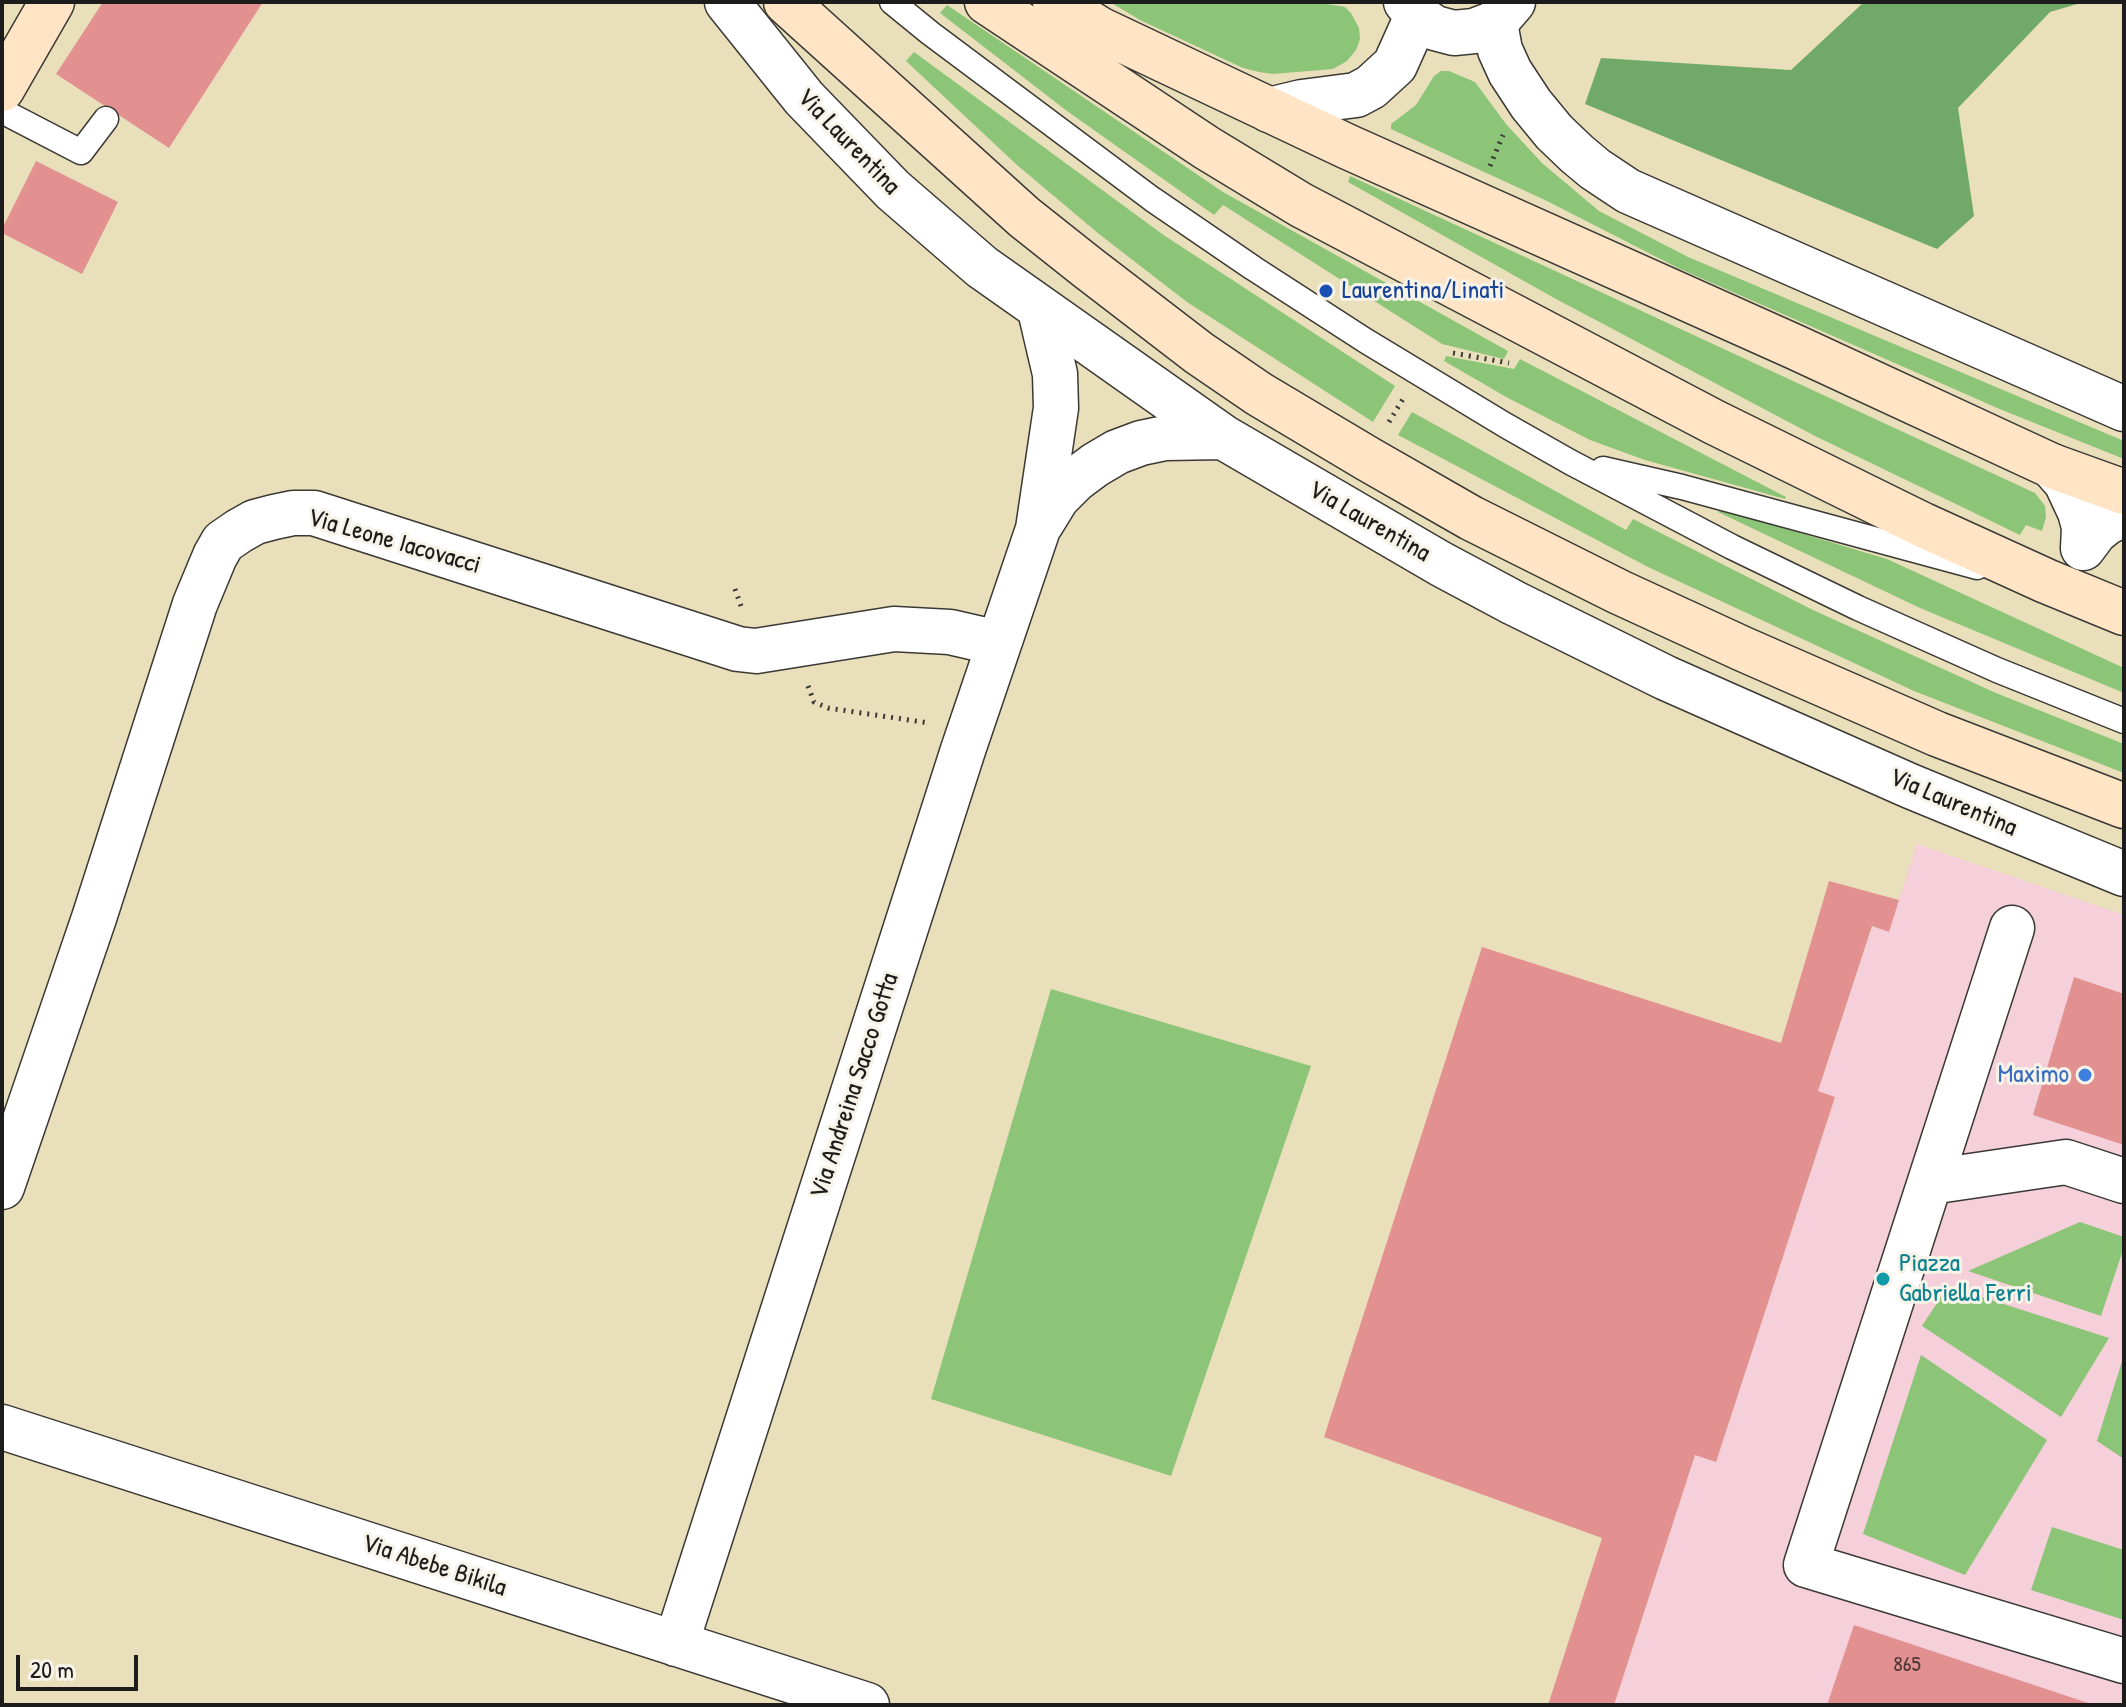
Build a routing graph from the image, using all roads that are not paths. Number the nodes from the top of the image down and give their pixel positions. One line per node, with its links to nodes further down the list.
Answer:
1 (52, 2): 9 (main road)
2 (727, 2): 13 (street, Via Laurentina)
3 (786, 2): 25 (main road, Via Laurentina)
4 (892, 2): 16 (lane)
5 (987, 2): 21 (main road)
6 (1055, 2): 10 (main road)
7 (1412, 9): 8 (street); 10 (street)
8 (1504, 12): 14 (street)
9 (2, 89)
10 (1269, 110): 17 (main road)
11 (2, 111): 12 (lane)
12 (106, 119)
13 (1040, 310): 15 (street, Via Laurentina); 20 (street)
14 (2124, 409)
15 (1223, 437): 20 (street); 26 (street, Via Laurentina)
16 (1570, 462): 21 (lane); 24 (lane)
17 (2052, 466): 18 (main road); 19 (street)
18 (2124, 492)
19 (2124, 514)
20 (1038, 529): 23 (street, Via Andreina Sacco Gotta)
21 (2046, 581): 22 (main road)
22 (2124, 613)
23 (998, 643): 30 (street, Via Leone Iacovacci); 32 (street, Via Andreina Sacco Gotta)
24 (2124, 721)
25 (2124, 806)
26 (2124, 874)
27 (2012, 928): 29 (street)
28 (2124, 1181): 29 (street)
29 (1930, 1182): 33 (street)
30 (2, 1187)
31 (2, 1427): 32 (street, Via Abebe Bikila)
32 (676, 1644): 34 (street, Via Abebe Bikila)
33 (2124, 1661)
34 (867, 1705)

